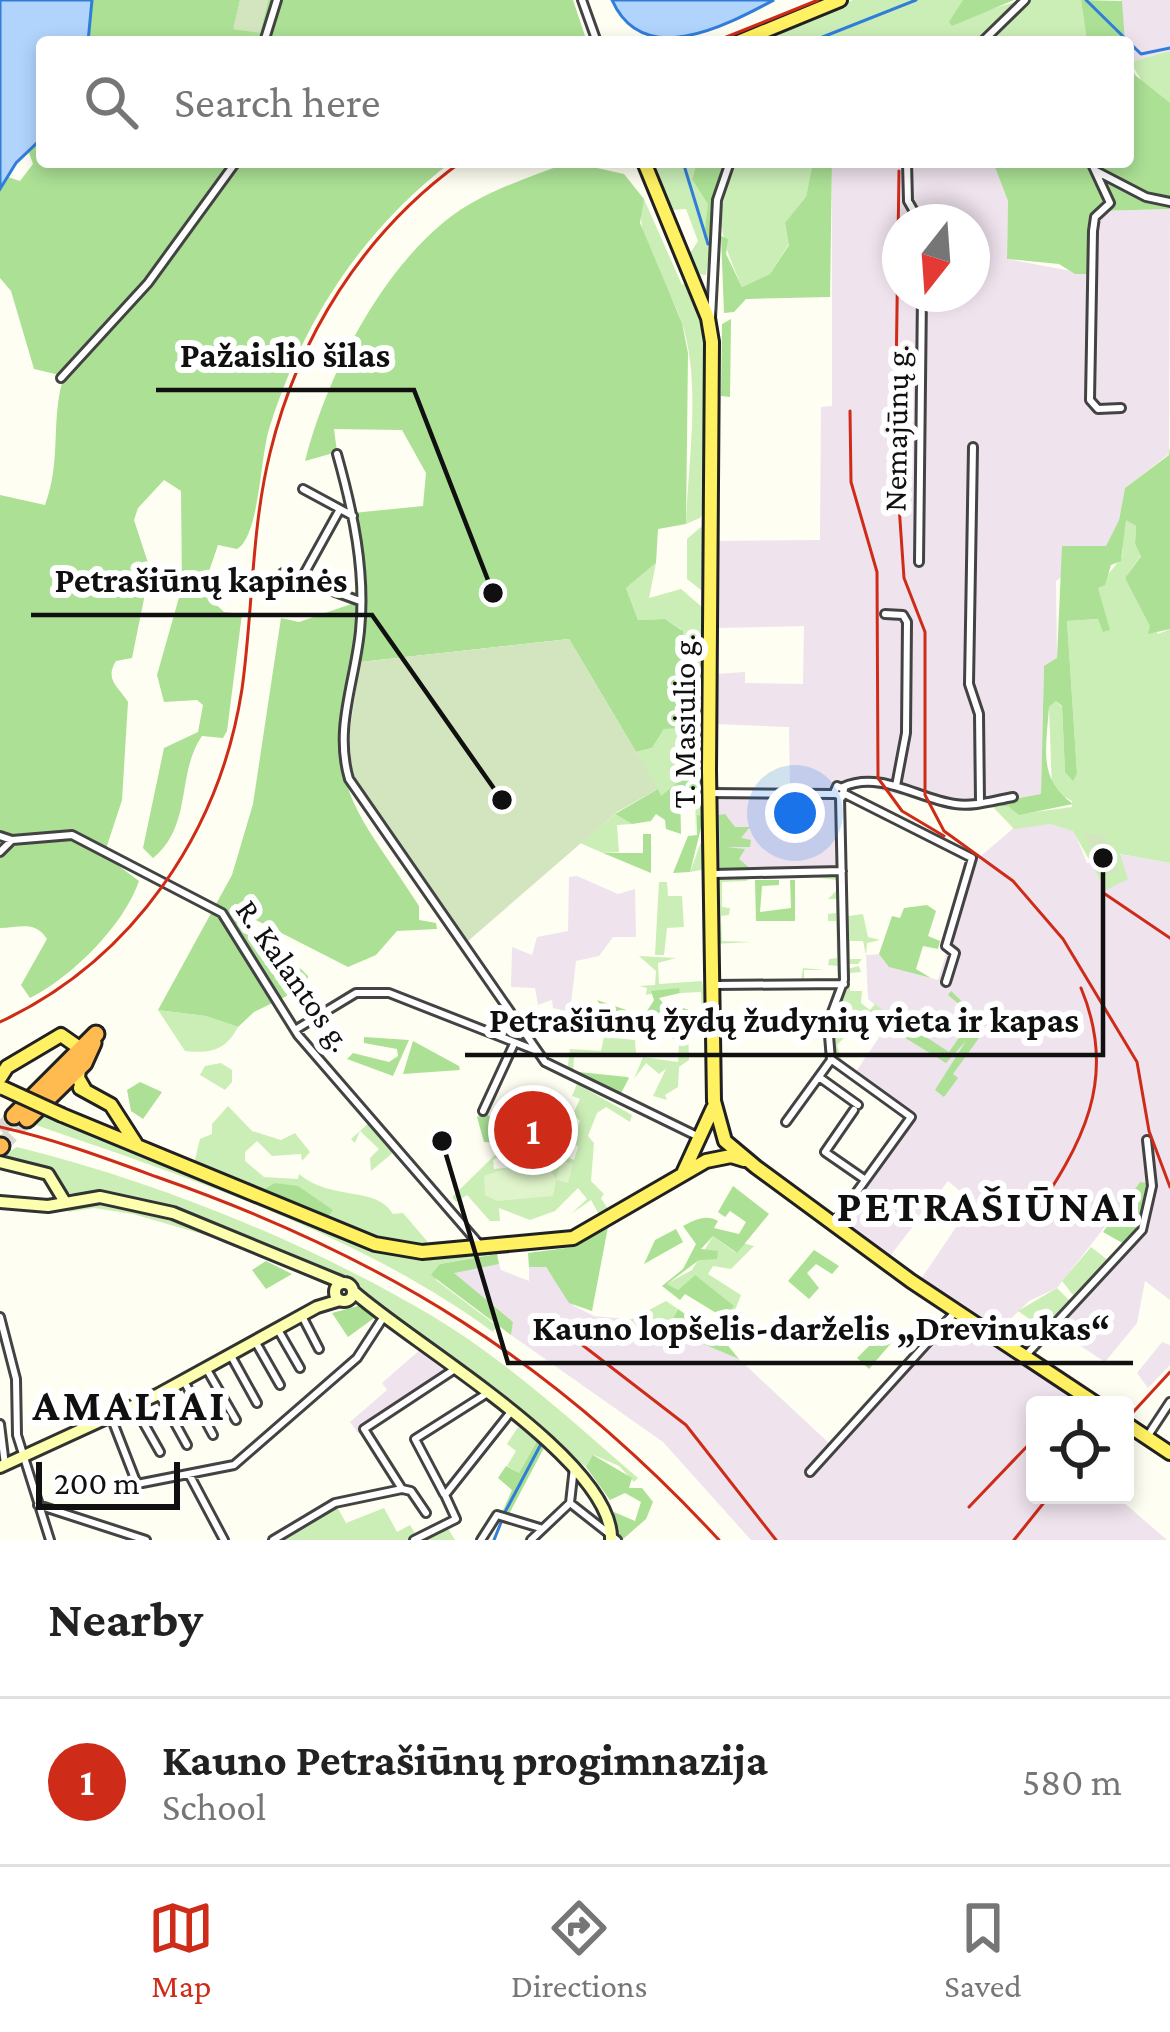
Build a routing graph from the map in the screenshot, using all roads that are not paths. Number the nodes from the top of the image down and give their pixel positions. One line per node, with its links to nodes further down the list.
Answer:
1 (277, 0): 5 (street)
2 (582, 0): 6 (street)
3 (840, 0): 7 (main road)
4 (1025, 0): 8 (street)
5 (266, 36)
6 (595, 36)
7 (752, 36)
8 (988, 36)
9 (232, 168): 21 (street)
10 (646, 168): 18 (main road, T. Masiulio g.)
11 (728, 168): 17 (street, T. Masiulio g.)
12 (907, 168): 16 (street)
13 (1094, 168): 14 (street)
14 (1096, 171): 15 (street); 22 (street)
15 (1170, 202)
16 (910, 204)
17 (715, 274): 18 (street); 20 (street, T. Masiulio g.)
18 (692, 278): 20 (main road, T. Masiulio g.)
19 (922, 312): 28 (street, Nemajūnų g.)
20 (711, 318): 34 (main road, T. Masiulio g.)
21 (61, 378)
22 (1121, 408)
23 (973, 447): 37 (street)
24 (337, 454): 27 (street)
25 (304, 490): 26 (street)
26 (340, 509): 27 (street); 30 (street)
27 (354, 517): 31 (street)
28 (919, 562)
29 (283, 573): 30 (street)
30 (302, 576): 31 (street)
31 (360, 601): 49 (street)
32 (885, 614): 33 (street)
33 (896, 786): 35 (street); 37 (street)
34 (710, 793): 35 (street); 42 (main road, T. Masiulio g.)
35 (841, 793): 41 (street); 43 (street)
36 (1013, 797): 37 (street)
37 (980, 802)
38 (0, 836): 39 (street)
39 (12, 840): 40 (street); 46 (street, R. Kalantos g.)
40 (0, 852)
41 (842, 871): 42 (street); 44 (street)
42 (711, 874): 45 (main road, T. Masiulio g.)
43 (946, 982)
44 (844, 984): 45 (street); 50 (street)
45 (712, 985): 56 (main road, T. Masiulio g.)
46 (295, 1030): 48 (street); 73 (street, R. Kalantos g.)
47 (73, 1042): 51 (highway); 51 (highway); 53 (main road)
48 (513, 1046): 49 (street); 58 (street)
49 (537, 1051): 61 (street)
50 (830, 1060): 52 (street); 69 (street)
51 (73, 1066): 54 (main road); 55 (highway); 55 (highway)
52 (819, 1077): 59 (street); 69 (street)
53 (1, 1082): 60 (main road, bridge)
54 (86, 1090): 55 (main road); 57 (main road)
55 (56, 1091)
56 (714, 1101): 61 (main road, T. Masiulio g.); 62 (main road, T. Masiulio g.)
57 (114, 1109): 60 (main road); 64 (main road)
58 (483, 1111)
59 (786, 1122)
60 (109, 1136): 64 (main road)
61 (702, 1139): 62 (main road); 65 (main road); 68 (main road)
62 (725, 1140): 65 (main road); 67 (main road)
63 (1147, 1140): 85 (street)
64 (142, 1148): 73 (main road)
65 (716, 1158): 67 (main road); 68 (main road)
66 (5, 1163): 71 (main road)
67 (756, 1167): 72 (main road)
68 (683, 1173): 73 (main road)
69 (865, 1180): 72 (street)
70 (0, 1202): 71 (main road)
71 (65, 1202): 74 (main road)
72 (833, 1225): 77 (main road)
73 (479, 1248)
74 (320, 1272): 75 (main road); 76 (main road)
75 (343, 1293): 76 (main road); 78 (main road)
76 (319, 1306): 79 (main road)
77 (956, 1311): 85 (main road); 112 (street)
78 (380, 1312): 88 (main road); 113 (street)
79 (302, 1316): 81 (main road); 83 (street)
80 (0, 1317): 100 (street)
81 (277, 1328): 82 (main road); 87 (street)
82 (255, 1341): 84 (main road); 90 (street)
83 (319, 1349)
84 (230, 1354): 86 (main road); 95 (street)
85 (1025, 1357): 93 (main road)
86 (206, 1368): 89 (main road); 99 (street)
87 (300, 1368)
88 (455, 1370): 92 (main road); 114 (street)
89 (184, 1381): 91 (main road); 103 (street)
90 (280, 1384)
91 (159, 1394): 96 (main road); 106 (street)
92 (486, 1394): 97 (main road); 115 (street)
93 (1084, 1396)
94 (1170, 1402): 104 (street)
95 (257, 1403)
96 (134, 1406): 98 (main road); 107 (street)
97 (510, 1413): 110 (main road); 115 (street)
98 (111, 1417): 109 (main road); 113 (street)
99 (236, 1420)
100 (16, 1421): 105 (street); 109 (street)
101 (0, 1424): 105 (street)
102 (1134, 1429): 104 (main road)
103 (213, 1435)
104 (1147, 1437): 108 (main road)
105 (2, 1444): 111 (street)
106 (187, 1445)
107 (160, 1452)
108 (1170, 1453)
109 (25, 1456): 111 (main road); 117 (street)
110 (574, 1464): 116 (street); 121 (main road)
111 (3, 1466)
112 (810, 1472)
113 (190, 1474): 125 (street)
114 (402, 1489): 118 (street); 126 (street)
115 (445, 1495): 127 (street)
116 (570, 1503): 119 (street); 121 (street)
117 (38, 1505): 120 (street); 122 (street)
118 (426, 1513)
119 (540, 1528): 128 (street); 129 (street)
120 (110, 1529): 123 (street); 124 (street)
121 (613, 1538)
122 (50, 1540)
123 (110, 1540)
124 (146, 1540)
125 (224, 1540)
126 (272, 1540)
127 (414, 1540)
128 (481, 1540)
129 (531, 1540)

